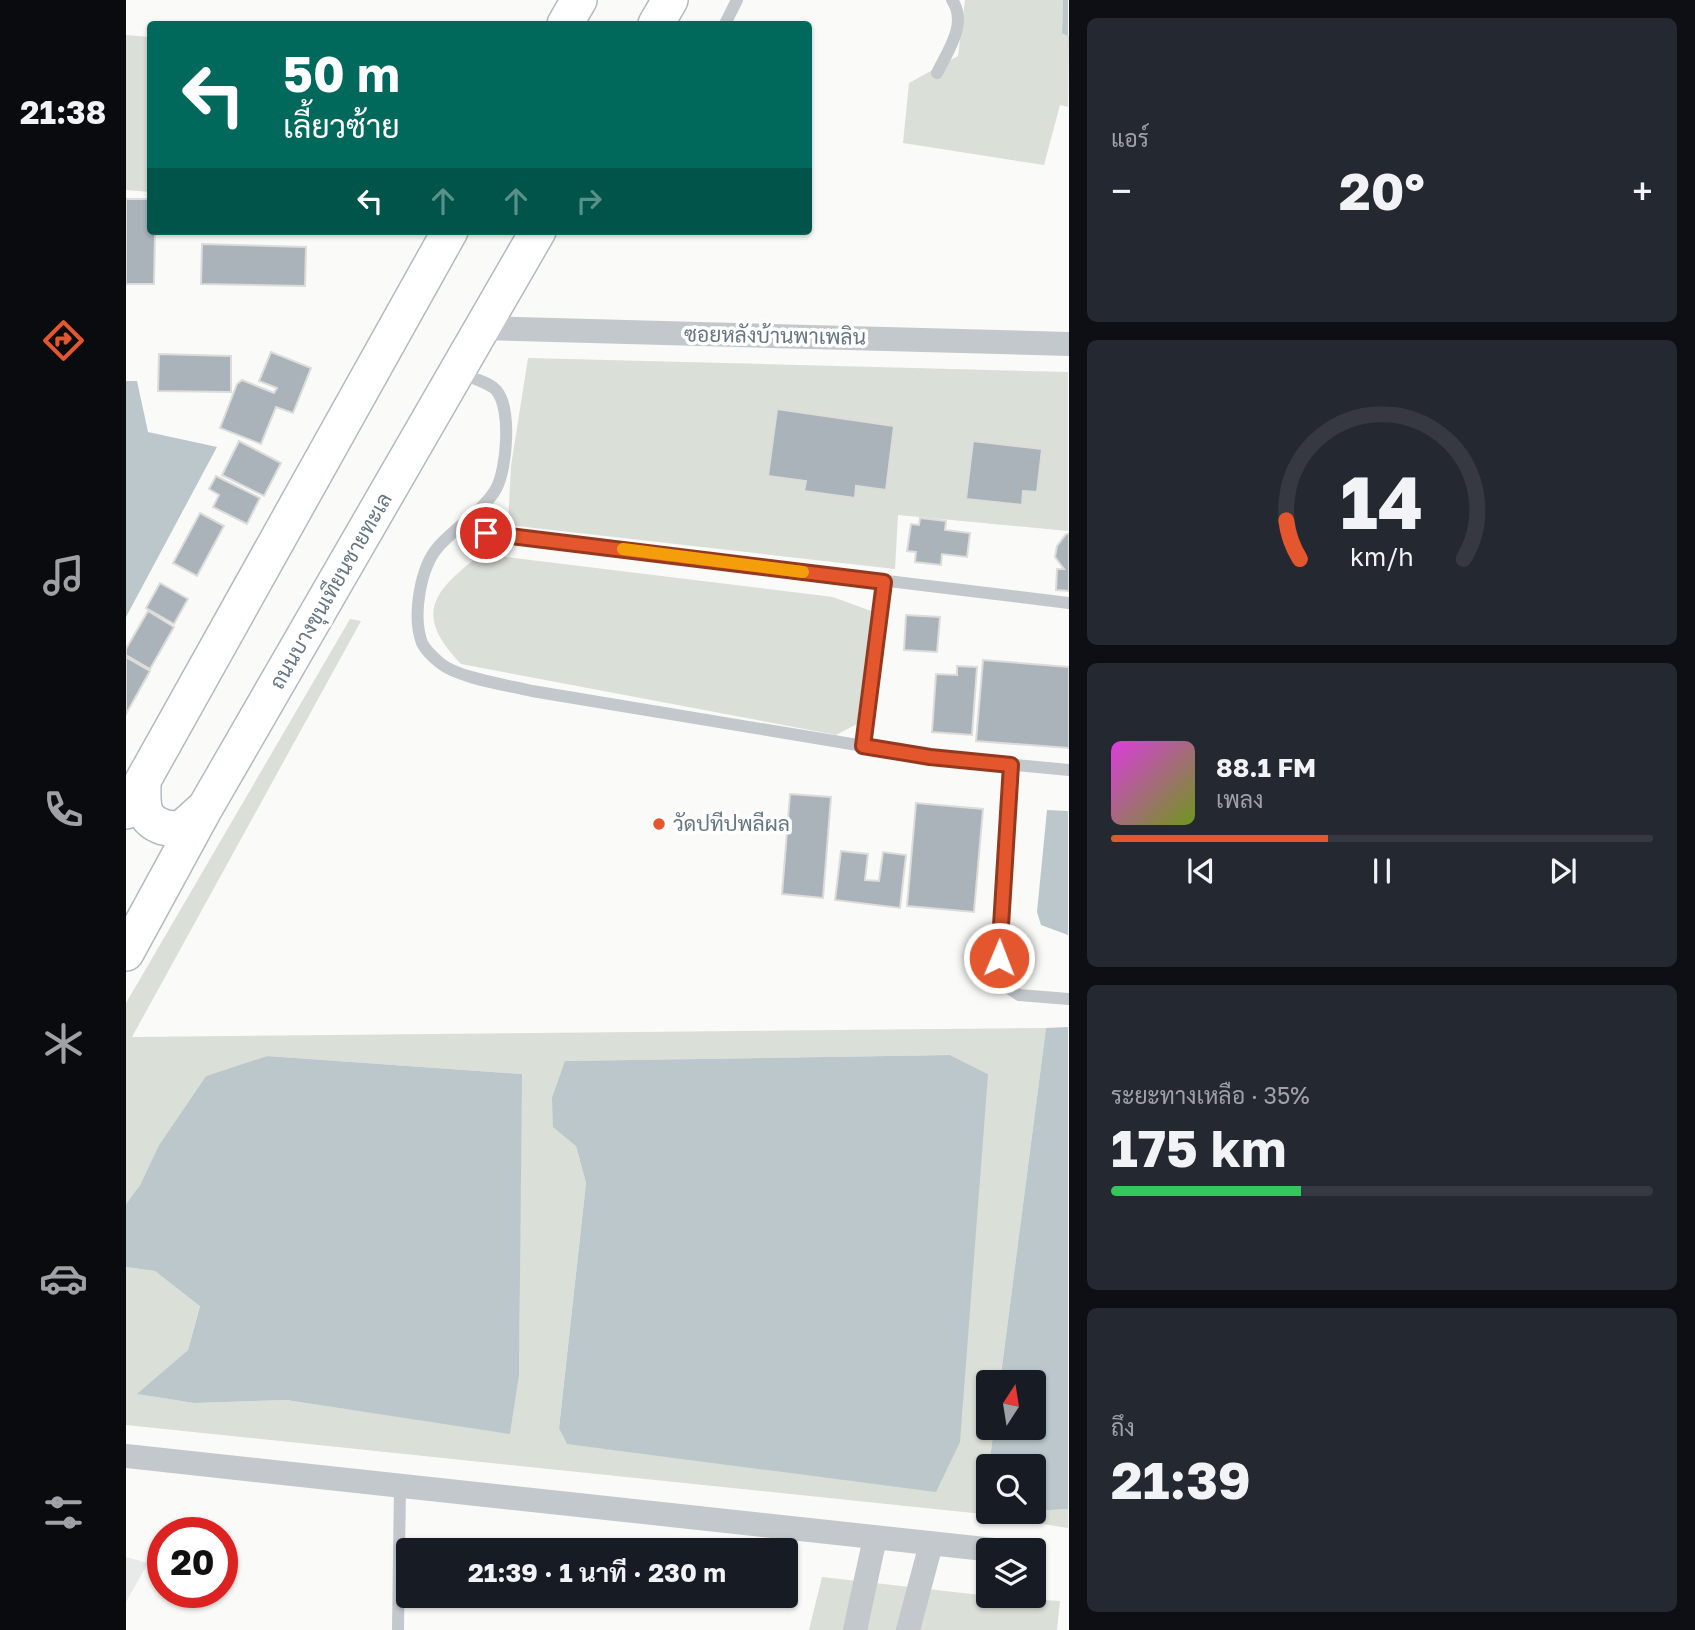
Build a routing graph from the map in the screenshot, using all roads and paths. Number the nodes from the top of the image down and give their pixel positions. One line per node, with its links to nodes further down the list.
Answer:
1 (670, 0): 4 (main road)
2 (737, 0): 5 (lane)
3 (952, 0): 6 (lane)
4 (658, 21)
5 (726, 21)
6 (937, 73)
7 (448, 235): 18 (main road)
8 (536, 235): 9 (main road, ถนนบางขุนเทียนชายทะเล)
9 (482, 328): 10 (street, ซอยหลังบ้านพาเพลิน); 11 (main road, ถนนบางขุนเทียนชายทะเล)
10 (1069, 344)
11 (457, 373): 12 (lane); 19 (main road, ถนนบางขุนเทียนชายทะเล)
12 (460, 529): 13 (lane); 15 (lane)
13 (884, 582): 14 (lane); 15 (lane)
14 (1069, 603)
15 (863, 746): 16 (lane)
16 (1011, 765): 17 (lane); 21 (lane)
17 (1069, 769)
18 (134, 796): 19 (main road)
19 (205, 808): 20 (main road, ถนนบางขุนเทียนชายทะเล)
20 (126, 953)
21 (1069, 999)
22 (126, 1456): 23 (street)
23 (400, 1486): 24 (street); 27 (lane)
24 (875, 1538): 25 (street); 28 (street)
25 (931, 1544): 26 (street); 29 (street)
26 (976, 1548)
27 (398, 1630)
28 (855, 1630)
29 (908, 1630)

